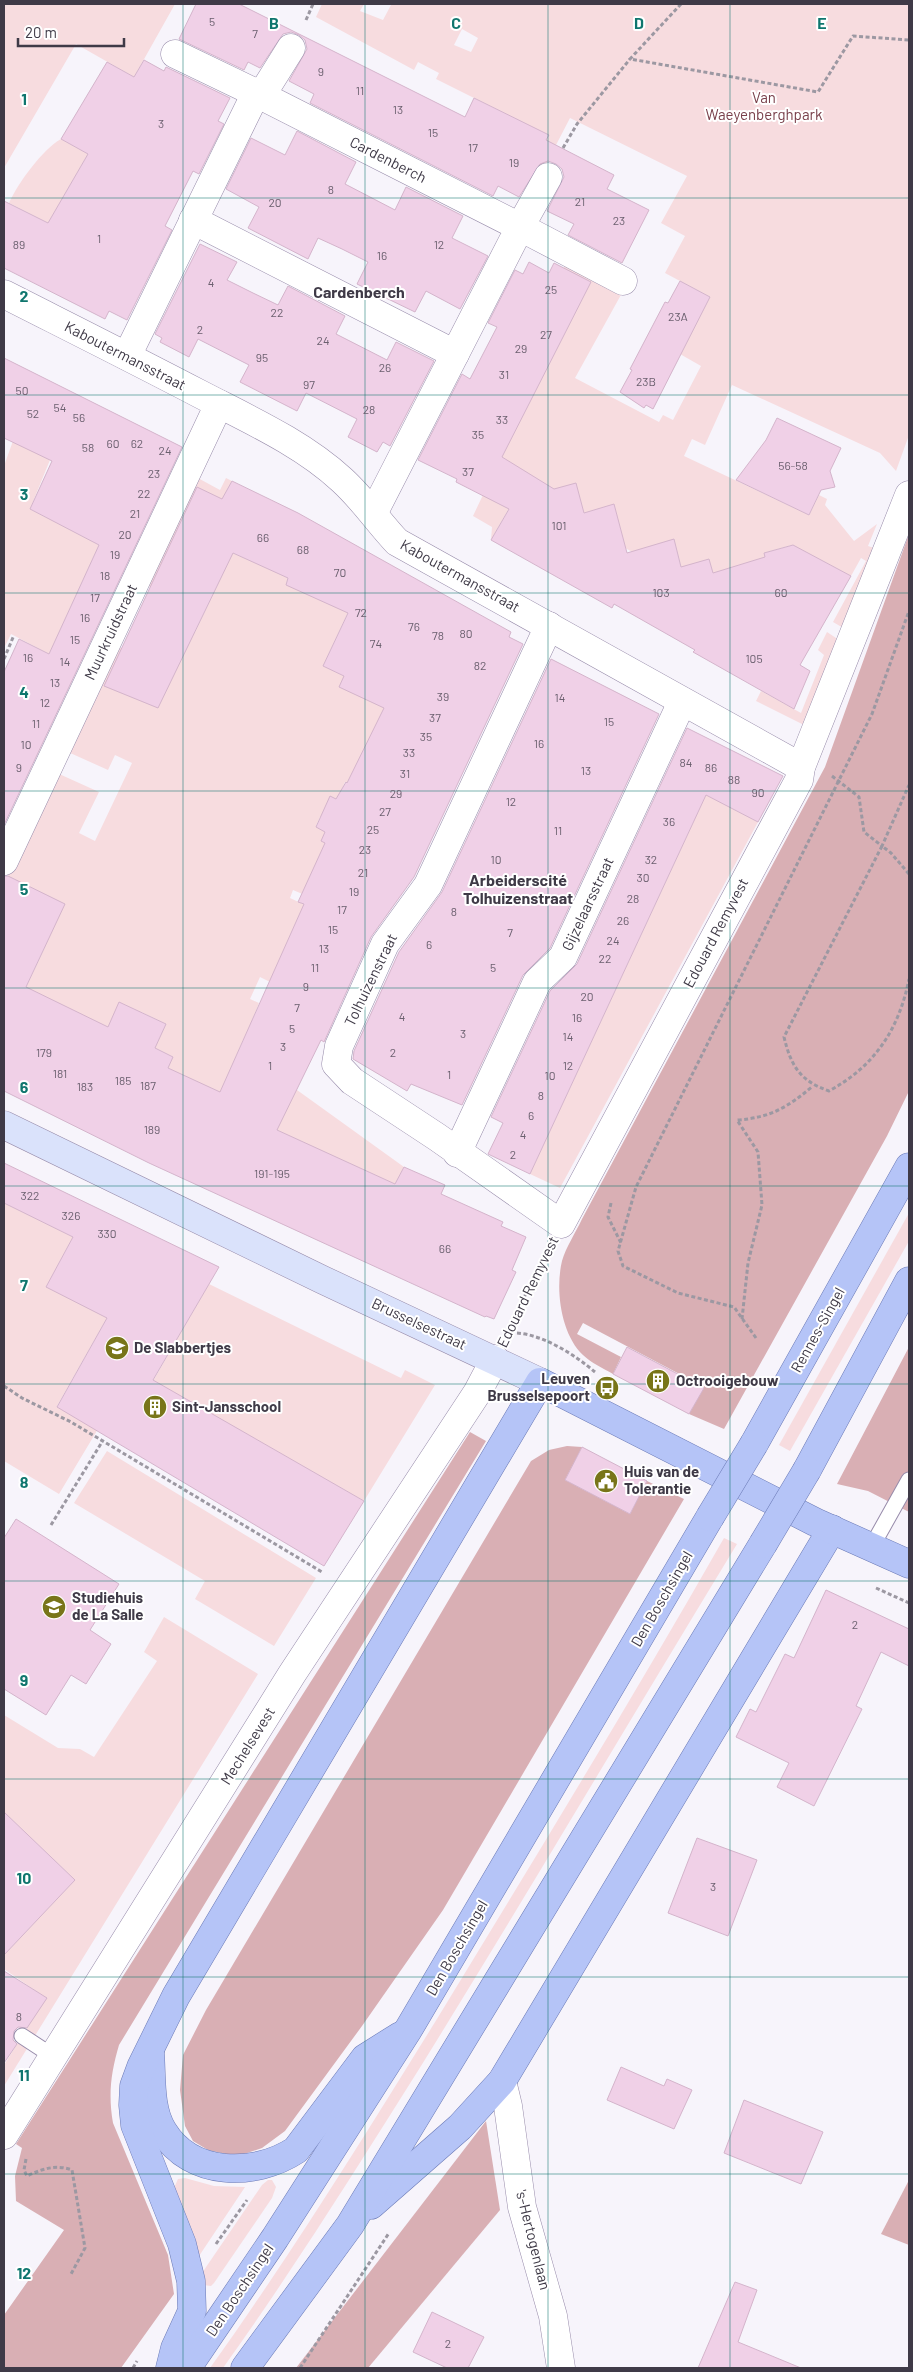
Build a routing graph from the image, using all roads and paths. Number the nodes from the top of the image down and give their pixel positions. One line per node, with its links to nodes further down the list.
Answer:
1 (681, 4): 5 (path)
2 (909, 40): 5 (path)
3 (292, 48): 6 (street)
4 (174, 54): 6 (street, Cardenberch)
5 (630, 59): 7 (path)
6 (256, 93): 9 (street); 10 (street, Cardenberch)
7 (578, 123)
8 (548, 177): 10 (street)
9 (193, 220): 13 (street); 14 (street)
10 (520, 227): 11 (street, Cardenberch); 13 (street)
11 (623, 281)
12 (4, 294): 14 (street, Kaboutermansstraat)
13 (455, 354): 17 (street)
14 (127, 356): 15 (street, Kaboutermansstraat)
15 (219, 404): 17 (street, Kaboutermansstraat); 27 (street, Muurkruidstraat)
16 (909, 495): 23 (street, Edouard Remyvest)
17 (374, 512): 19 (street, Kaboutermansstraat)
18 (909, 611): 24 (path)
19 (549, 626): 22 (street, Kaboutermansstraat); 32 (street, Tolhuizenstraat)
20 (14, 635): 21 (path)
21 (4, 660)
22 (682, 702): 23 (street, Kaboutermansstraat); 32 (street, Gijzelaarsstraat)
23 (802, 767): 24 (path); 35 (street, Edouard Remyvest)
24 (839, 779): 26 (path); 36 (path)
25 (909, 786): 26 (path)
26 (882, 846): 28 (path); 30 (path)
27 (4, 861)
28 (909, 874)
29 (909, 979): 30 (path)
30 (813, 1086): 38 (path)
31 (4, 1125): 40 (street, Brusselsestraat)
32 (457, 1153): 35 (street, Tolhuizenstraat)
33 (909, 1167): 45 (main road, Rennes-Singel, bridge)
34 (611, 1200): 36 (path)
35 (561, 1224): 40 (path, Edouard Remyvest)
36 (621, 1243): 38 (path)
37 (909, 1281): 61 (main road, bridge)
38 (742, 1319): 39 (path)
39 (756, 1338)
40 (495, 1359): 41 (street, Brusselsestraat); 56 (street, Mechelsevest)
41 (540, 1382): 47 (main road, Brusselsestraat); 55 (main road)
42 (4, 1386): 43 (path)
43 (102, 1442): 46 (path); 50 (path)
44 (909, 1480): 48 (lane)
45 (710, 1517): 53 (main road, Den Boschsingel)
46 (52, 1525)
47 (832, 1529): 48 (main road, Brusselsestraat); 57 (main road)
48 (872, 1546): 49 (main road, Brusselsestraat)
49 (909, 1564)
50 (325, 1574)
51 (886, 1592): 52 (path)
52 (909, 1603)
53 (408, 2030): 55 (main road); 66 (main road, Den Boschsingel)
54 (22, 2036): 56 (lane)
55 (150, 2051): 65 (main road)
56 (54, 2057): 58 (street, Mechelsevest)
57 (502, 2082): 61 (main road); 69 (street, 's-Hertogenlaan)
58 (4, 2135)
59 (26, 2158): 64 (path)
60 (250, 2196): 63 (path)
61 (350, 2225): 67 (main road)
62 (389, 2233): 68 (path)
63 (213, 2249)
64 (70, 2276)
65 (170, 2368)
66 (187, 2368)
67 (245, 2368)
68 (300, 2368)
69 (561, 2368)

